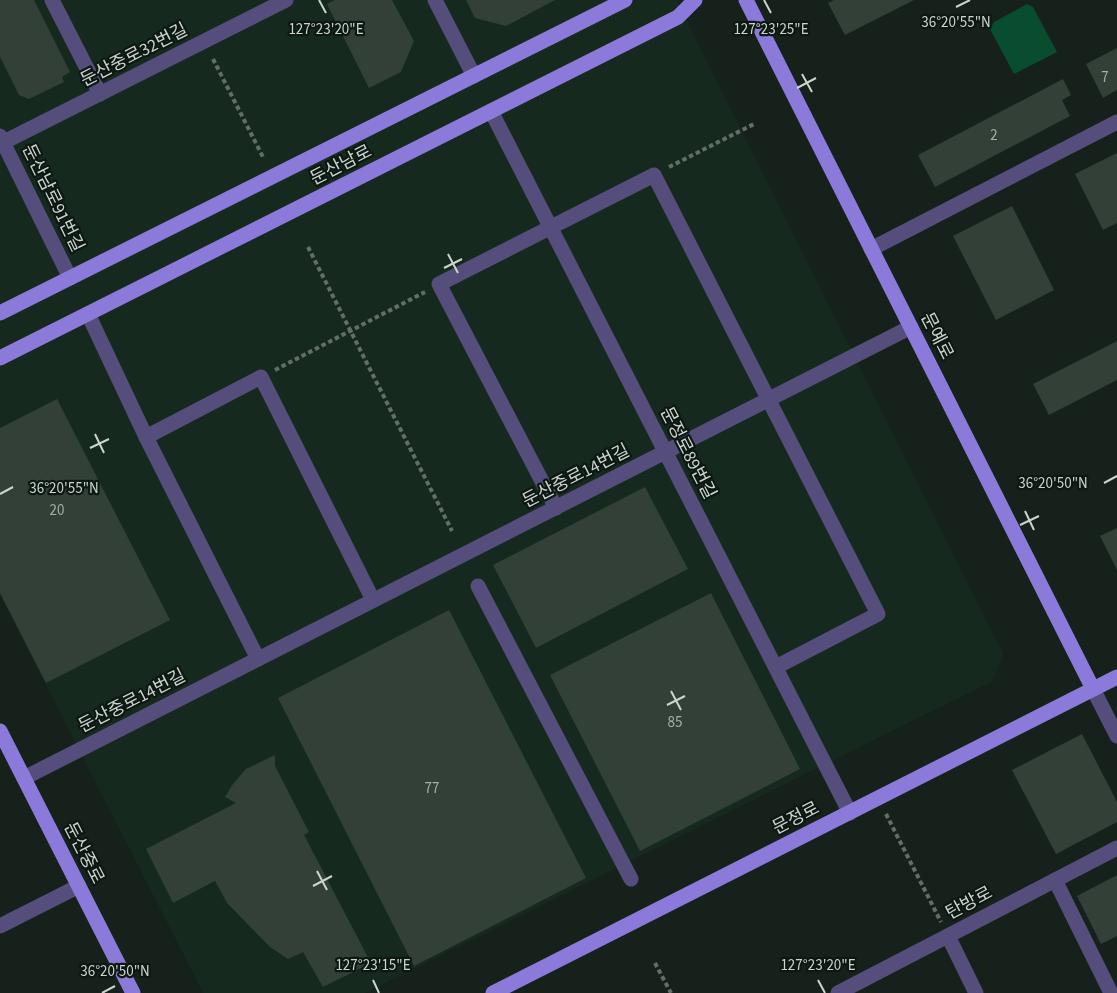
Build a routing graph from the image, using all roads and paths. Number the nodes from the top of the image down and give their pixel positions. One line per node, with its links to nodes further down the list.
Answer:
1 (52, 0): 9 (street)
2 (286, 0): 9 (street, 둔산중로32번길)
3 (435, 0): 8 (street)
4 (625, 0): 8 (main road, 둔산남로)
5 (695, 0): 10 (main road, 둔산남로)
6 (746, 0): 18 (main road, 문예로)
7 (213, 59): 14 (path)
8 (474, 76): 19 (main road, 둔산남로)
9 (100, 94): 13 (street, 둔산중로32번길)
10 (490, 111): 16 (street, 문정로89번길); 22 (main road, 둔산남로)
11 (1117, 122): 18 (street)
12 (754, 124): 15 (path)
13 (1, 141): 19 (street, 둔산남로91번길)
14 (264, 159)
15 (654, 175): 16 (street); 27 (street)
16 (550, 227): 20 (street); 29 (street, 문정로89번길)
17 (309, 247): 24 (path)
18 (871, 249): 23 (main road, 문예로)
19 (70, 278): 21 (main road, 둔산남로)
20 (439, 284): 24 (path); 30 (street)
21 (0, 313)
22 (88, 314): 25 (main road, 둔산남로); 28 (street)
23 (911, 327): 27 (street, 둔산중로14번길); 37 (main road, 문예로)
24 (351, 331): 26 (path); 31 (path)
25 (0, 358)
26 (261, 377): 28 (street); 33 (street)
27 (768, 400): 29 (street, 둔산중로14번길); 35 (street)
28 (146, 437): 34 (street)
29 (665, 452): 30 (street, 둔산중로14번길); 35 (street, 문정로89번길)
30 (556, 508): 33 (street, 둔산중로14번길)
31 (452, 531)
32 (478, 586): 44 (street)
33 (373, 600): 34 (street, 둔산중로14번길)
34 (258, 659): 40 (street, 둔산중로14번길)
35 (776, 667): 42 (street, 문정로89번길)
36 (1117, 677): 37 (main road, 문정로)
37 (1093, 689): 39 (street); 41 (main road, 문정로)
38 (0, 731): 40 (main road, 둔산중로)
39 (1117, 736)
40 (24, 778): 46 (main road, 둔산중로)
41 (878, 798): 42 (main road, 문정로); 48 (path)
42 (850, 813): 51 (main road, 문정로)
43 (1117, 848): 45 (street, 탄방로)
44 (631, 879)
45 (1055, 880): 48 (street, 탄방로); 55 (street)
46 (79, 886): 47 (street); 50 (main road, 둔산중로)
47 (0, 926)
48 (948, 936): 53 (street, 탄방로); 54 (street)
49 (656, 963): 52 (path)
50 (133, 993)
51 (494, 993)
52 (671, 993)
53 (838, 993)
54 (976, 993)
55 (1111, 993)

